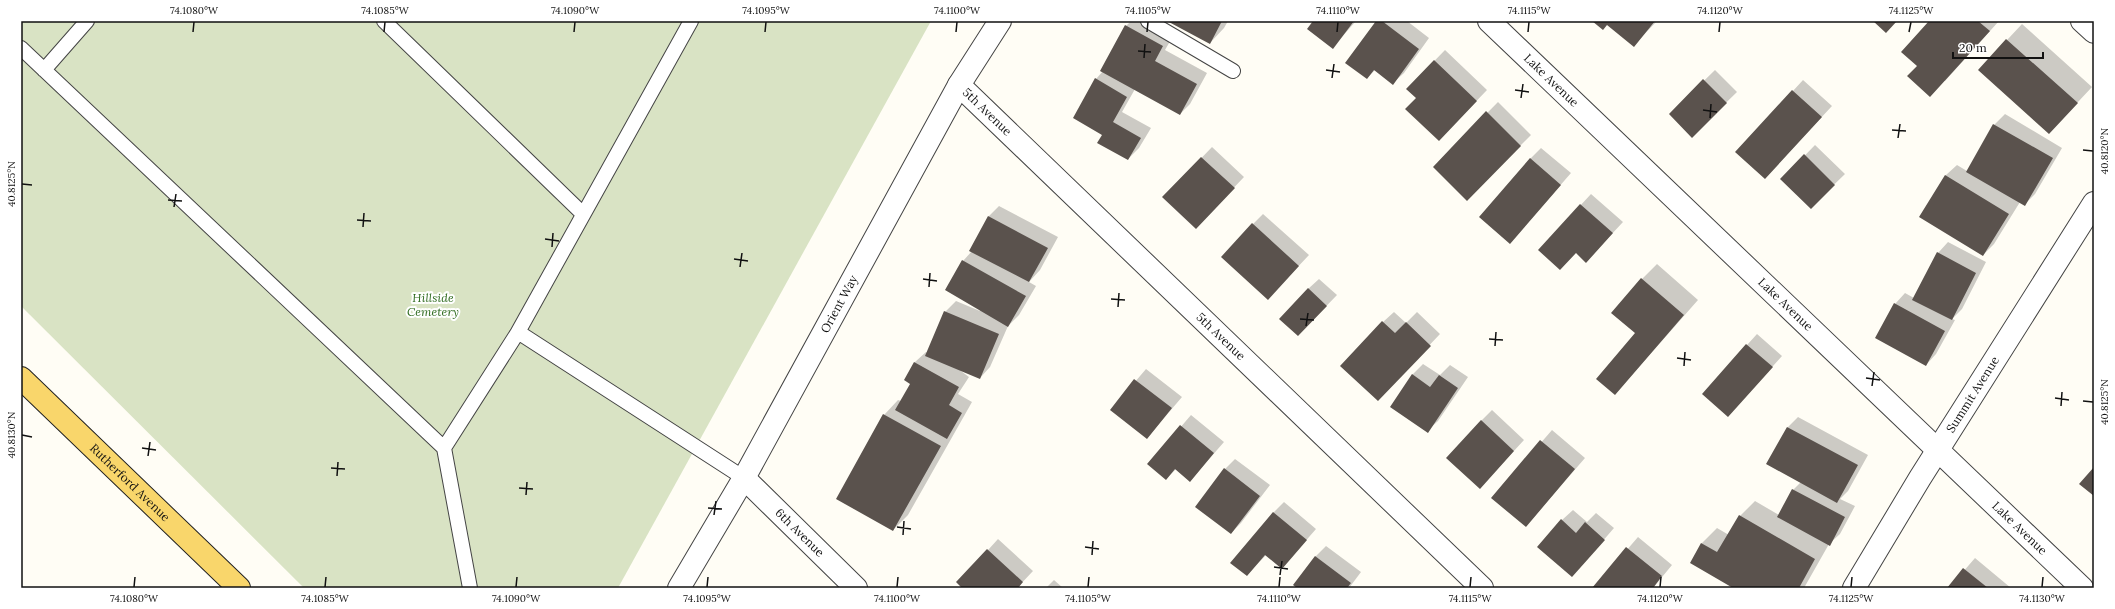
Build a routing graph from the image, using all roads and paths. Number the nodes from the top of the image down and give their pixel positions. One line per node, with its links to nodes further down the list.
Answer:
1 (87, 21): 10 (lane)
2 (384, 21): 14 (lane)
3 (1000, 21): 12 (street, Orient Way)
4 (1148, 21): 11 (lane)
5 (1489, 21): 18 (street, Lake Avenue)
6 (2082, 21): 8 (street)
7 (688, 23): 14 (lane)
8 (2094, 32)
9 (21, 48): 10 (lane)
10 (44, 70): 17 (lane)
11 (1233, 71)
12 (959, 85): 19 (street, Orient Way); 24 (street, 5th Avenue)
13 (2094, 203): 18 (street, Summit Avenue)
14 (583, 214): 15 (lane)
15 (518, 332): 17 (lane); 19 (lane)
16 (21, 378): 20 (main road, Rutherford Avenue)
17 (444, 448): 21 (lane)
18 (1938, 451): 25 (street, Summit Avenue); 26 (street, Lake Avenue)
19 (744, 478): 22 (street, Orient Way); 23 (street, 6th Avenue)
20 (239, 588)
21 (470, 588)
22 (679, 588)
23 (856, 588)
24 (1482, 588)
25 (1854, 588)
26 (2082, 588)

